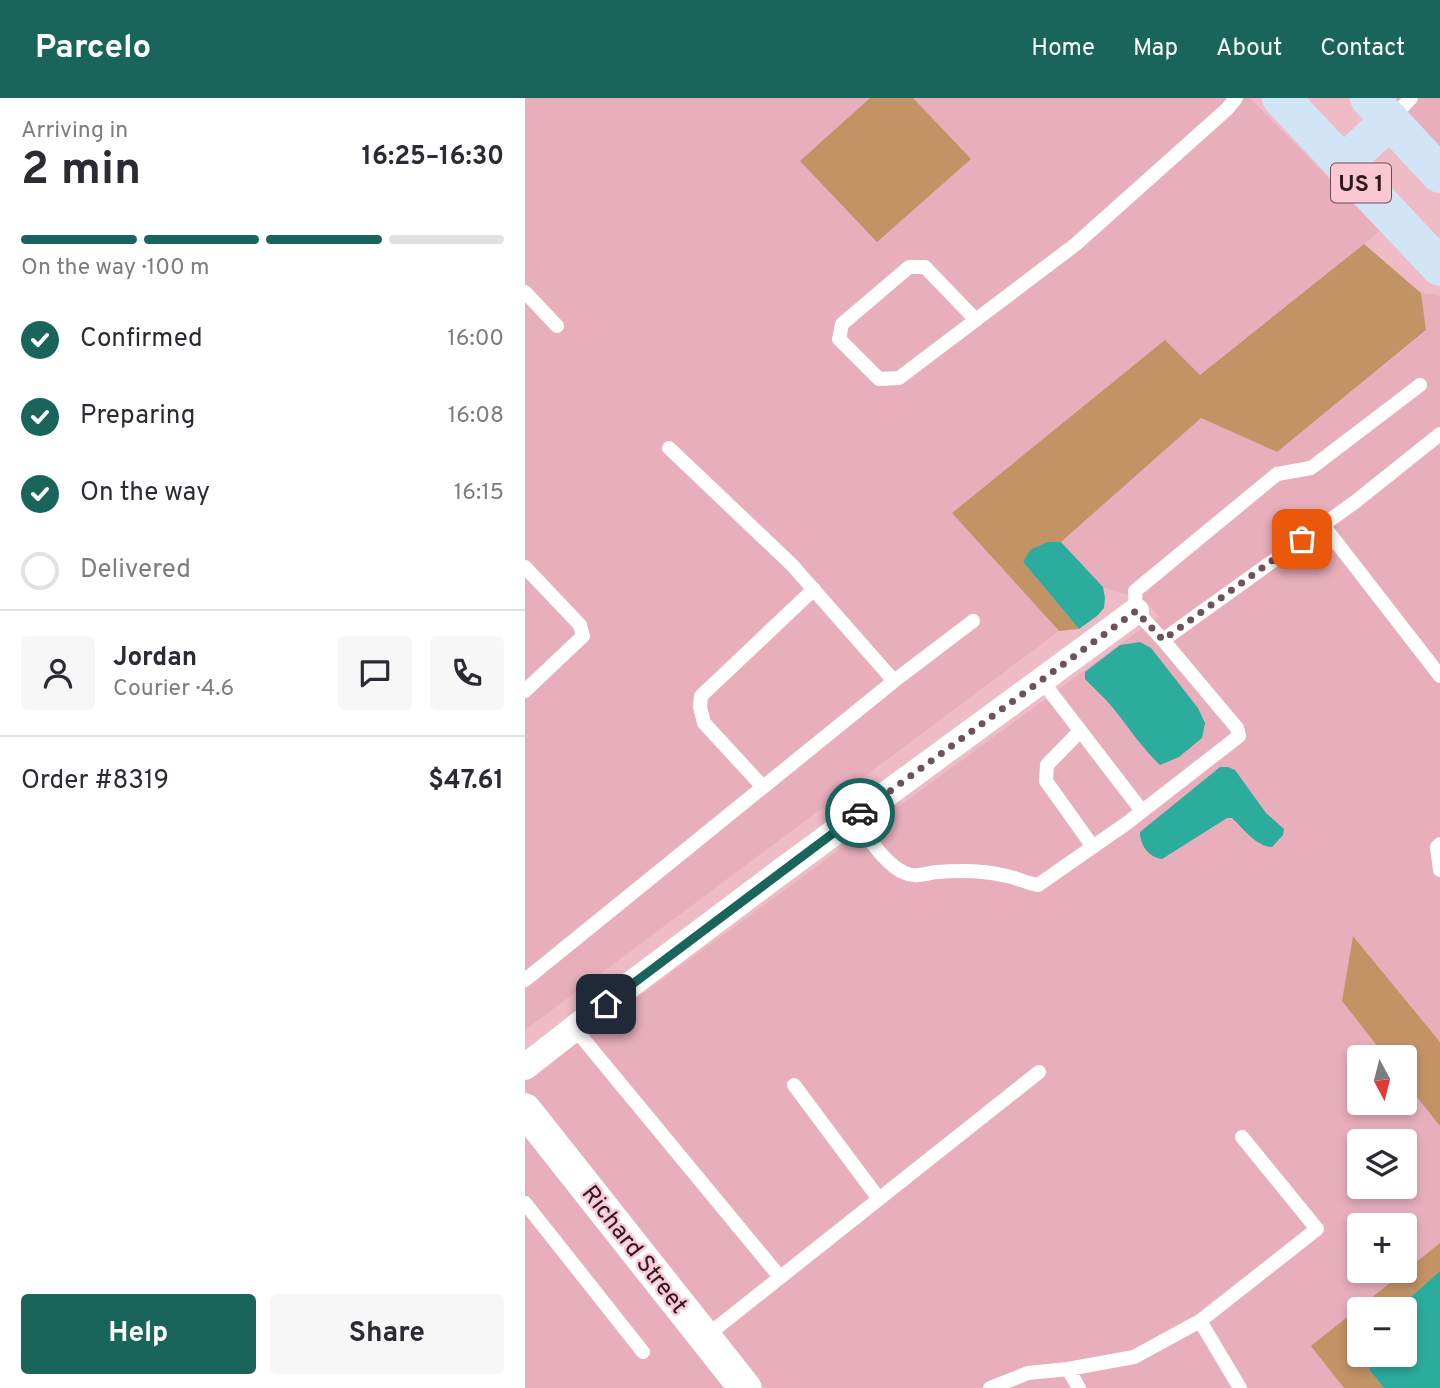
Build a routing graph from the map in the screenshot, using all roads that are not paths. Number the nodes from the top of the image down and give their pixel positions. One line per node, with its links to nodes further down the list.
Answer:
1 (1236, 98): 8 (lane)
2 (1282, 98): 4 (main road, US 1)
3 (1390, 105): 4 (main road); 5 (main road, US 1)
4 (1343, 164): 6 (main road, US 1)
5 (1440, 174)
6 (1440, 267)
7 (525, 292): 9 (lane)
8 (976, 320): 8 (lane)
9 (557, 326)
10 (1420, 385): 16 (lane)
11 (1440, 434): 13 (lane)
12 (669, 448): 15 (lane)
13 (1323, 525): 18 (lane); 19 (lane)
14 (525, 567): 22 (lane)
15 (814, 589): 20 (lane); 24 (lane)
16 (1136, 611): 18 (lane); 21 (street)
17 (973, 621): 20 (lane)
18 (1163, 640): 25 (lane)
19 (1440, 676)
20 (894, 681): 24 (lane)
21 (1042, 681): 23 (lane); 26 (street)
22 (525, 691)
23 (1080, 731): 25 (lane); 28 (lane)
24 (764, 787): 30 (lane)
25 (1142, 811): 28 (lane)
26 (853, 818): 28 (lane); 31 (street)
27 (1440, 844): 29 (lane)
28 (1093, 847)
29 (1440, 870)
30 (525, 980)
31 (575, 1029): 32 (street); 39 (lane)
32 (525, 1068)
33 (1039, 1072): 37 (lane)
34 (794, 1085): 37 (lane)
35 (525, 1110): 41 (street, Richard Street)
36 (1242, 1137): 40 (lane)
37 (879, 1199): 39 (lane)
38 (525, 1203): 42 (lane)
39 (780, 1277): 41 (lane)
40 (1201, 1321): 43 (lane); 47 (lane)
41 (705, 1337): 44 (street, Richard Street)
42 (643, 1352)
43 (1068, 1369): 45 (lane); 46 (lane)
44 (745, 1388)
45 (990, 1388)
46 (1079, 1388)
47 (1240, 1388)

